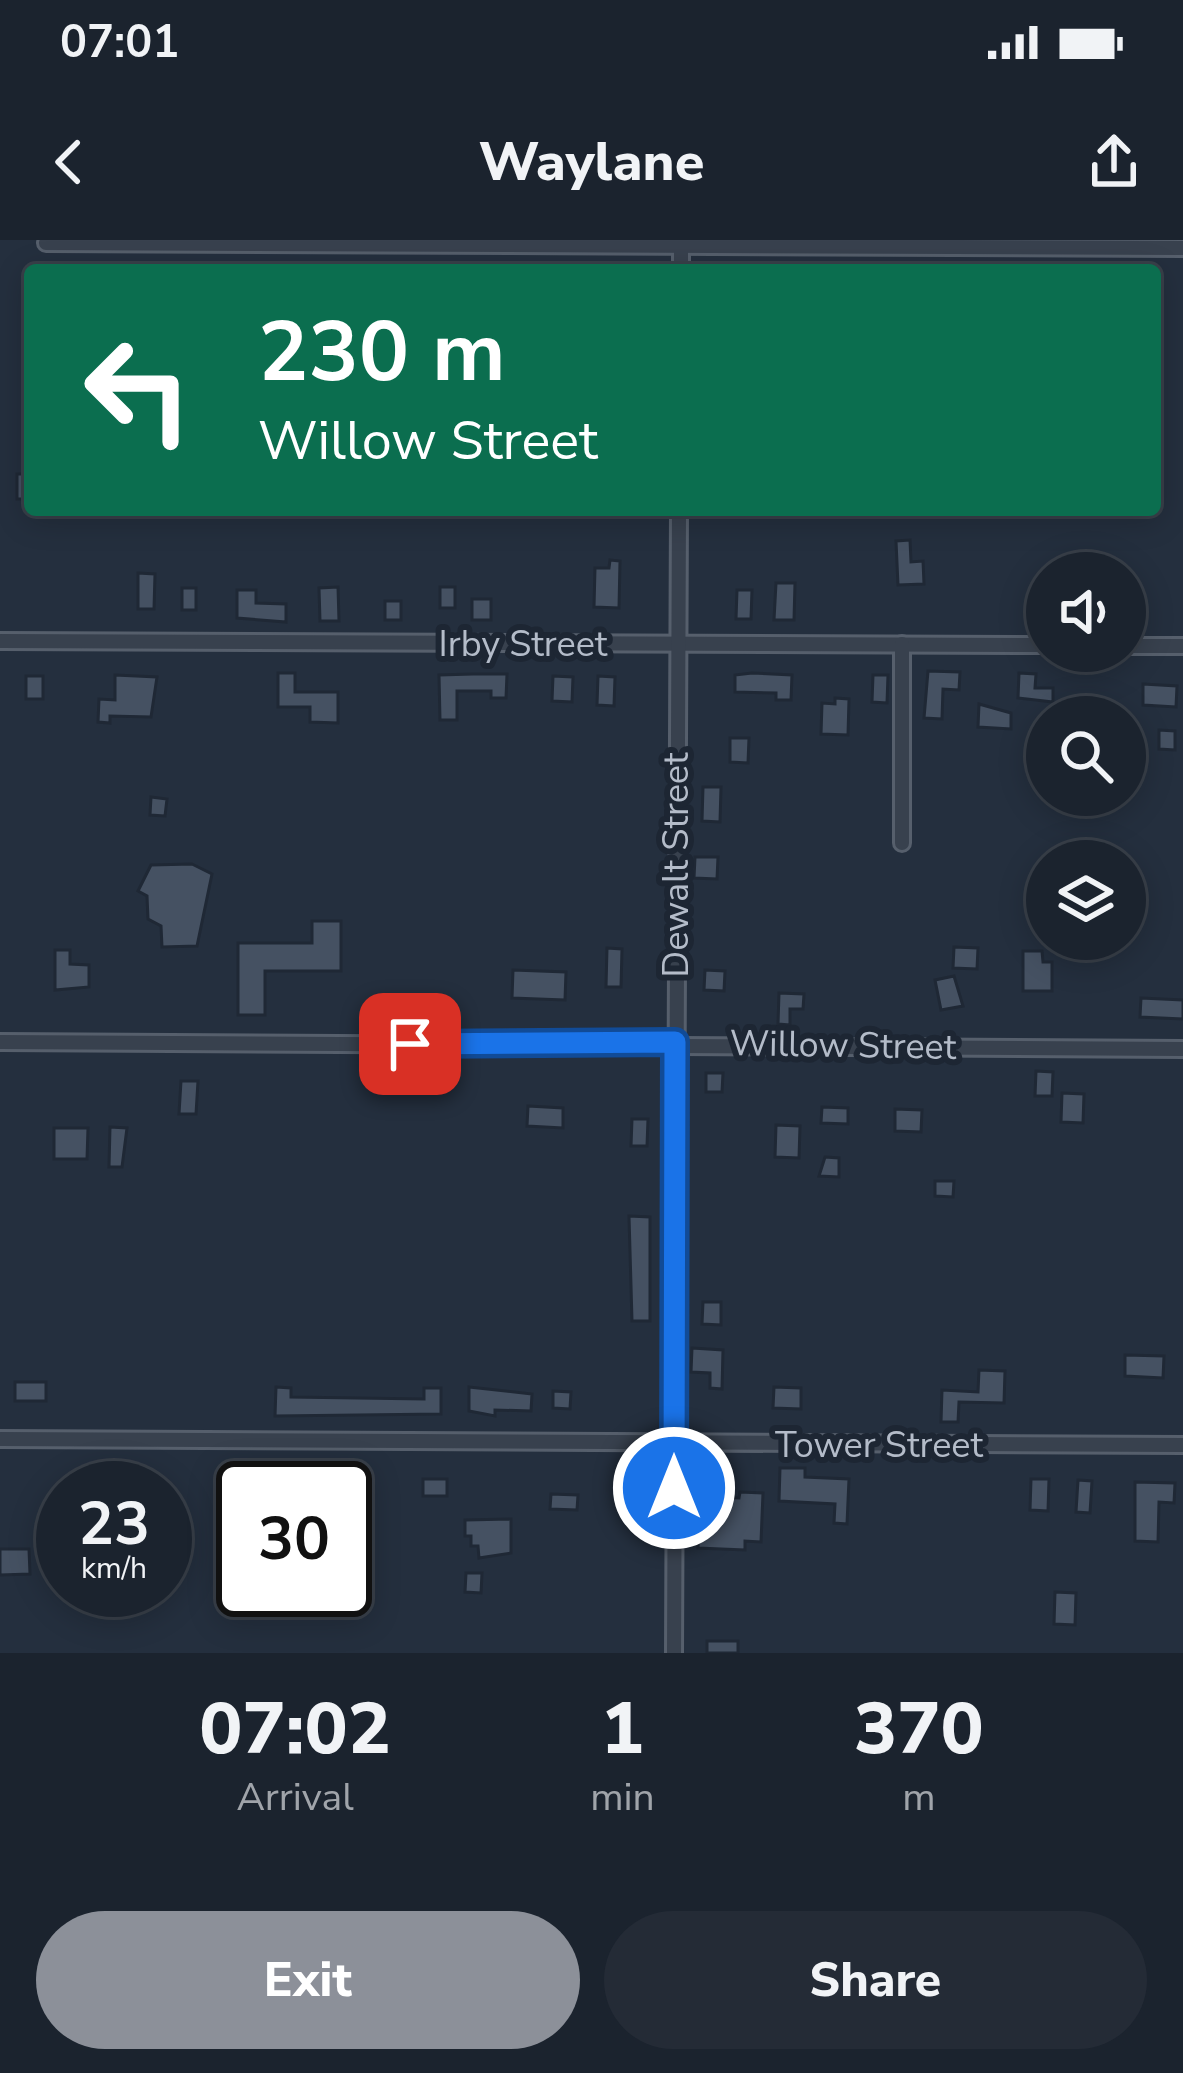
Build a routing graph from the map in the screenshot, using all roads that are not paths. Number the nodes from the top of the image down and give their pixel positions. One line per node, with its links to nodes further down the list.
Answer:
1 (681, 241): 2 (street); 3 (street)
2 (46, 243)
3 (1183, 248)
4 (680, 516): 6 (street, Dewalt Street)
5 (0, 640): 6 (street, Irby Street)
6 (679, 643): 7 (street, Irby Street); 13 (street, Dewalt Street)
7 (902, 644): 8 (street, Irby Street); 11 (street)
8 (1026, 645)
9 (1146, 646): 10 (street)
10 (1183, 646)
11 (902, 843)
12 (0, 1042): 13 (street, Willow Street)
13 (675, 1042): 14 (street, Willow Street); 16 (street, Dewalt Street)
14 (1183, 1048)
15 (0, 1439): 16 (street, Tower Street)
16 (674, 1445): 17 (street, Tower Street); 18 (street, Dewalt Street)
17 (1183, 1445)
18 (674, 1653)

